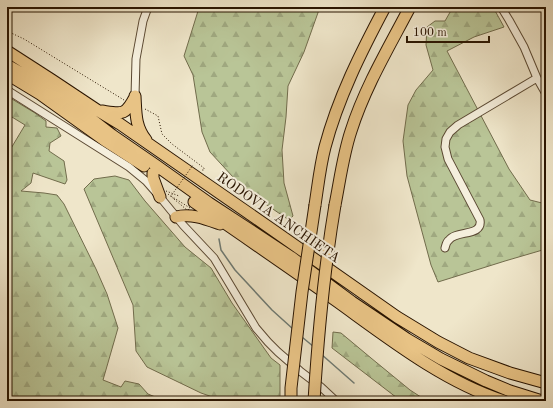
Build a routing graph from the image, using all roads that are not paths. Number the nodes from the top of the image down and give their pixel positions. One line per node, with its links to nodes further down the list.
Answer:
1 (148, 7): 11 (street)
2 (385, 7): 22 (highway, bridge)
3 (410, 7): 23 (highway, bridge)
4 (501, 7): 8 (street)
5 (7, 51): 12 (highway, RODOVIA ANCHIETA)
6 (7, 65): 13 (highway, RODOVIA ANCHIETA)
7 (7, 74): 16 (highway)
8 (537, 78): 10 (street); 20 (street)
9 (7, 90): 16 (street)
10 (546, 94)
11 (135, 96): 12 (highway); 14 (highway)
12 (97, 110): 14 (highway, RODOVIA ANCHIETA)
13 (86, 115): 15 (highway); 26 (highway, RODOVIA ANCHIETA)
14 (148, 144): 15 (highway, RODOVIA ANCHIETA)
15 (174, 161): 21 (highway, RODOVIA ANCHIETA)
16 (151, 177): 17 (highway); 19 (highway)
17 (162, 192): 18 (street)
18 (176, 217): 19 (highway); 24 (street)
19 (239, 233): 25 (highway)
20 (445, 248)
21 (546, 383)
22 (290, 401)
23 (314, 401)
24 (336, 401)
25 (504, 401)
26 (542, 401)

